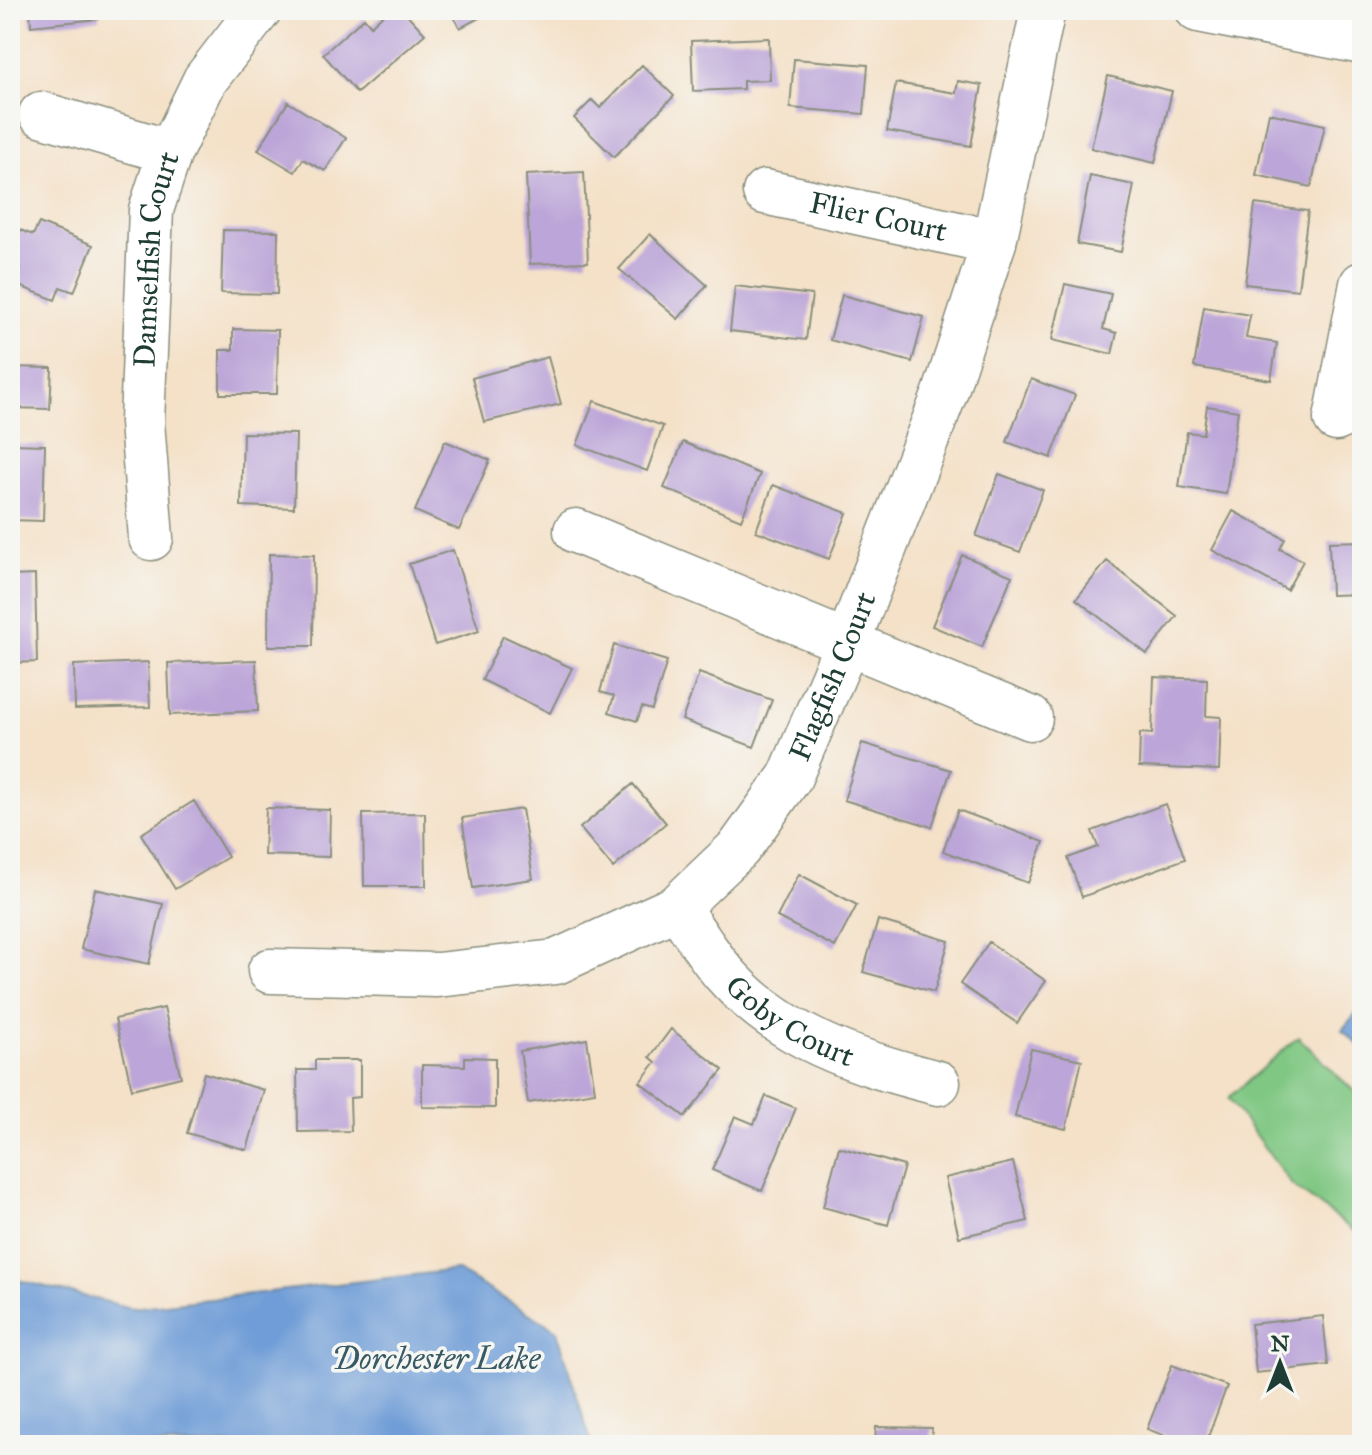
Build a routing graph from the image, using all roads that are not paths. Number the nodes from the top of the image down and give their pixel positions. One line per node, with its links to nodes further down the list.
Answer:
1 (259, 10): 6 (street, Damselfish Court)
2 (1043, 10): 8 (street, Flagfish Court)
3 (1198, 10): 4 (street)
4 (1362, 42)
5 (41, 114): 6 (street)
6 (170, 152): 12 (street, Damselfish Court)
7 (765, 192): 8 (street, Flier Court)
8 (994, 242): 13 (street, Flagfish Court)
9 (1362, 284): 10 (street)
10 (1336, 419)
11 (576, 531): 13 (street)
12 (151, 538)
13 (847, 644): 14 (street); 15 (street, Flagfish Court)
14 (1030, 718)
15 (677, 907): 16 (street, Flagfish Court); 17 (street, Goby Court)
16 (270, 971)
17 (938, 1083)

